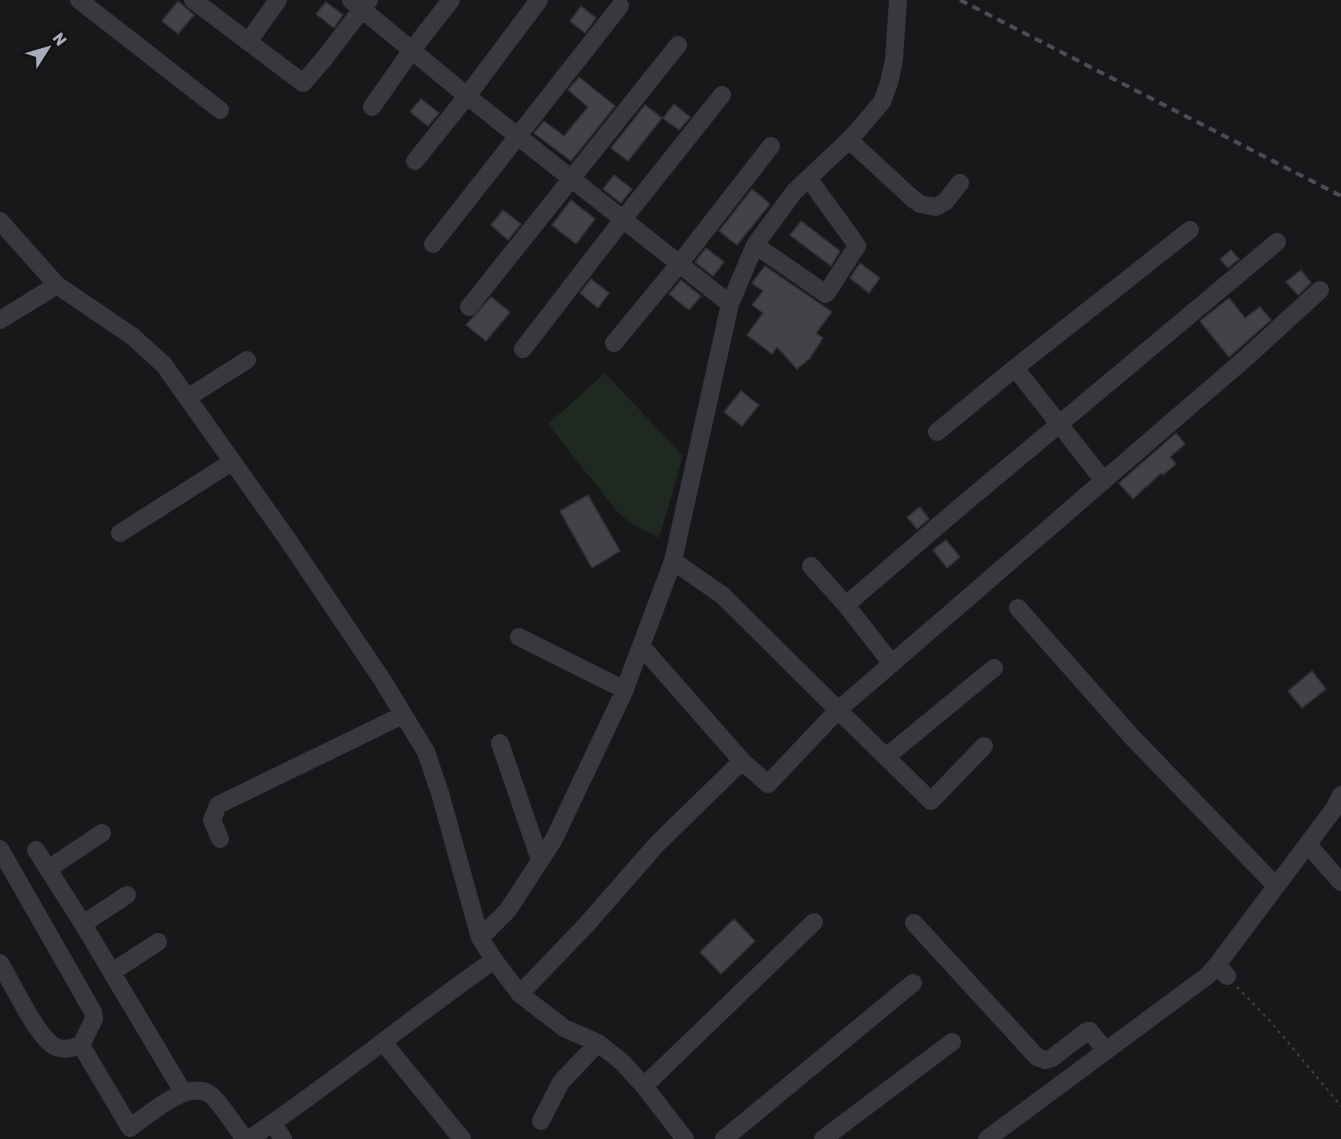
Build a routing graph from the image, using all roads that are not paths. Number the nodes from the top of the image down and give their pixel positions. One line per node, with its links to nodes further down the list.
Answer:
1 (79, 0): 9 (street)
2 (194, 0): 10 (street)
3 (278, 0): 10 (street)
4 (451, 0): 12 (street)
5 (539, 0): 14 (street)
6 (898, 0): 18 (street)
7 (361, 3): 10 (street); 12 (street)
8 (620, 6): 17 (street)
9 (104, 7): 16 (street)
10 (248, 42)
11 (678, 45): 21 (street)
12 (412, 50): 14 (street); 15 (street)
13 (722, 95): 24 (street)
14 (467, 96): 17 (street); 20 (street)
15 (372, 107)
16 (220, 110)
17 (519, 136): 21 (street); 28 (street)
18 (849, 140): 22 (street); 23 (street)
19 (771, 146): 30 (street)
20 (415, 161)
21 (572, 177): 24 (street); 34 (street)
22 (809, 178): 29 (street); 29 (street)
23 (960, 183)
24 (624, 218): 30 (street); 37 (street)
25 (0, 221): 31 (street)
26 (1190, 230): 39 (street)
27 (1277, 242): 41 (street)
28 (433, 244)
29 (756, 245): 33 (street)
30 (680, 263): 33 (street); 36 (street)
31 (57, 285): 35 (street); 40 (street)
32 (1320, 290): 44 (street)
33 (730, 304): 46 (street)
34 (469, 307)
35 (0, 320)
36 (614, 343)
37 (524, 348)
38 (247, 360): 40 (street)
39 (1015, 368): 41 (street); 42 (street)
40 (187, 398): 43 (street)
41 (1059, 424): 44 (street); 48 (street)
42 (937, 432)
43 (232, 462): 45 (street); 56 (street)
44 (1104, 481): 52 (street)
45 (120, 533)
46 (673, 561): 51 (street); 55 (street)
47 (811, 566): 48 (street)
48 (846, 605): 52 (street)
49 (1018, 608): 70 (street)
50 (519, 637): 54 (street)
51 (642, 647): 54 (street); 60 (street)
52 (892, 664): 55 (street)
53 (994, 668): 59 (street)
54 (625, 690): 67 (street)
55 (838, 710): 59 (street); 60 (street)
56 (403, 714): 63 (street); 75 (street)
57 (500, 743): 67 (street)
58 (984, 746): 59 (street)
59 (886, 757)
60 (742, 761): 81 (street)
61 (1341, 795): 64 (street)
62 (102, 833): 68 (street)
63 (220, 839)
64 (1308, 844): 69 (street); 70 (street)
65 (0, 849): 85 (street)
66 (36, 850): 68 (street)
67 (540, 860): 75 (street)
68 (48, 869): 74 (street)
69 (1341, 882)
70 (1276, 886): 86 (street)
71 (127, 895): 74 (street)
72 (814, 922): 87 (street)
73 (914, 923): 86 (street)
74 (83, 924): 79 (street)
75 (480, 938): 77 (street)
76 (158, 942): 79 (street)
77 (494, 960): 81 (street); 82 (street)
78 (0, 963): 85 (street)
79 (112, 972): 88 (street)
80 (913, 983): 95 (street)
81 (520, 994): 84 (street)
82 (383, 1042): 90 (street); 93 (street)
83 (952, 1042): 96 (street)
84 (598, 1043): 87 (street); 89 (street)
85 (81, 1045): 88 (street)
86 (1106, 1051): 97 (street)
87 (644, 1086): 94 (street)
88 (183, 1092): 91 (street)
89 (541, 1121)
90 (273, 1123): 91 (street); 92 (street)
91 (247, 1139)
92 (283, 1139)
93 (462, 1139)
94 (686, 1139)
95 (724, 1139)
96 (823, 1139)
97 (987, 1139)

